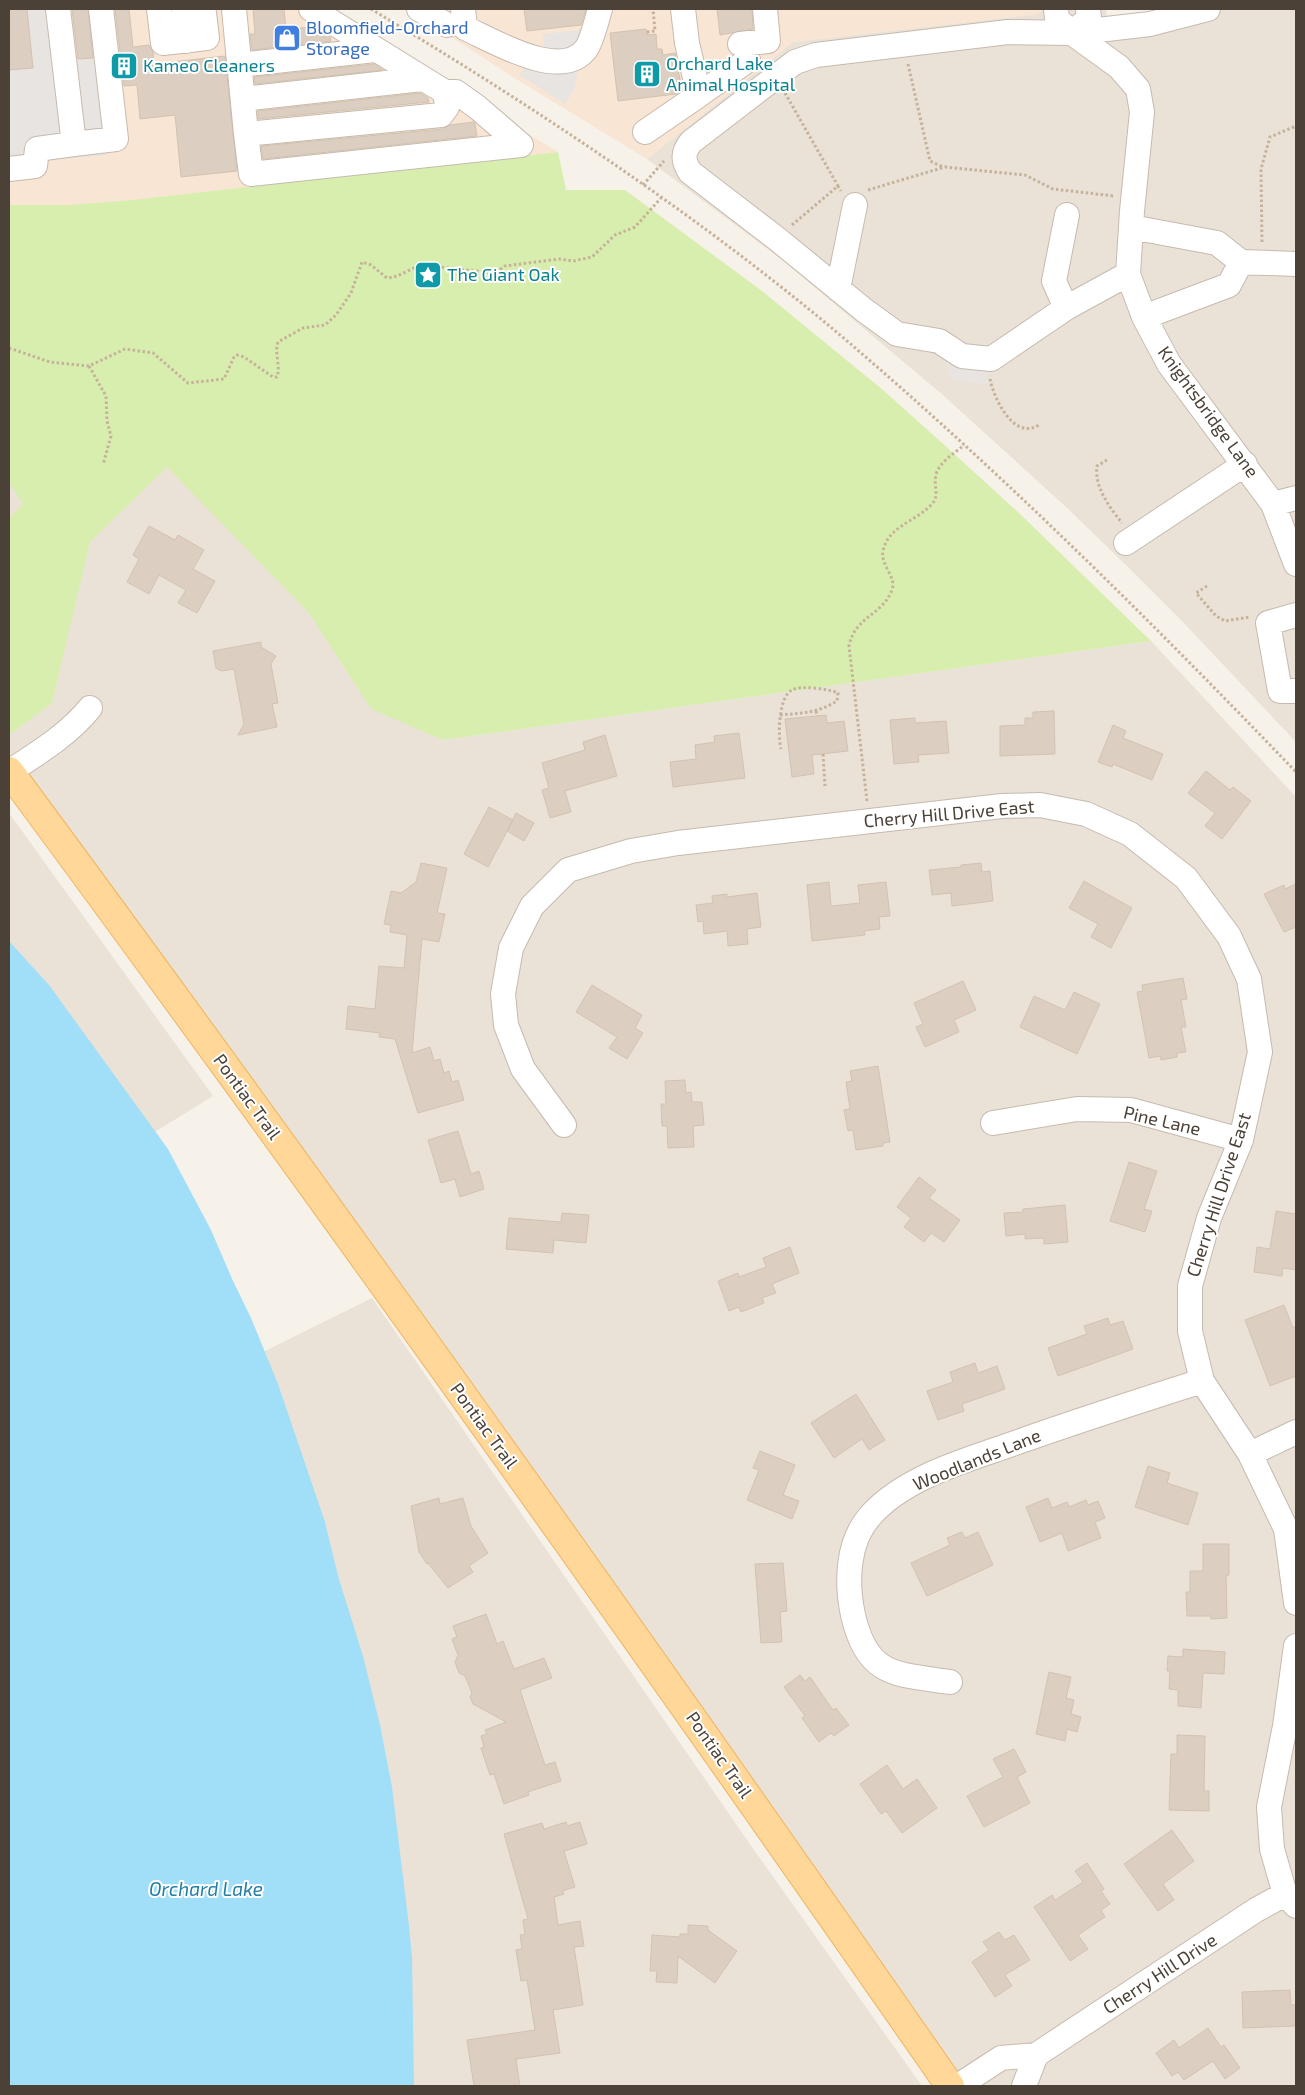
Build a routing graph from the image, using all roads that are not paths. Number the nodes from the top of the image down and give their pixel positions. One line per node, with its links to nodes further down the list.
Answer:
1 (58, 9): 24 (street)
2 (101, 9): 24 (street)
3 (159, 9): 13 (street)
4 (234, 9): 17 (street)
5 (311, 9): 16 (street)
6 (419, 9): 14 (street)
7 (600, 9): 14 (street)
8 (684, 9): 20 (street)
9 (765, 9): 20 (street)
10 (1056, 9): 15 (street, Knightsbridge Lane)
11 (1088, 9): 15 (street)
12 (1208, 9): 15 (street)
13 (194, 14)
14 (455, 17)
15 (1072, 33): 28 (street, Knightsbridge Lane); 32 (street)
16 (375, 50): 17 (street); 18 (street)
17 (239, 65): 21 (street)
18 (422, 79): 19 (street); 21 (street)
19 (444, 92): 23 (street); 23 (street)
20 (699, 95): 22 (street)
21 (243, 99): 23 (street)
22 (645, 132)
23 (246, 134)
24 (74, 144): 25 (street)
25 (9, 169)
26 (854, 198): 32 (street)
27 (1067, 215): 33 (street)
28 (1131, 227): 29 (street); 31 (street, Knightsbridge Lane)
29 (1251, 262): 30 (street); 34 (street)
30 (1296, 264)
31 (1128, 274): 33 (street); 34 (street, Knightsbridge Lane)
32 (838, 289): 33 (street)
33 (1066, 308)
34 (1144, 316): 35 (street, Knightsbridge Lane)
35 (1245, 464): 37 (street, Knightsbridge Lane); 38 (street)
36 (1296, 498): 37 (street)
37 (1273, 504): 39 (street, Knightsbridge Lane)
38 (1129, 540)
39 (1296, 564)
40 (1296, 614): 41 (street)
41 (1296, 691)
42 (90, 708): 43 (street)
43 (9, 772): 55 (main road, Pontiac Trail)
44 (993, 1123): 46 (street, Pine Lane)
45 (564, 1125): 46 (street, Cherry Hill Drive East)
46 (1241, 1140): 47 (street, Cherry Hill Drive East)
47 (1202, 1381): 49 (street, Cherry Hill Drive East); 52 (street, Woodlands Lane)
48 (1296, 1432): 49 (street)
49 (1250, 1454): 50 (street, Cherry Hill Drive East)
50 (1296, 1603)
51 (1296, 1646): 53 (street)
52 (950, 1682)
53 (1290, 1900): 54 (street, Cherry Hill Drive)
54 (1036, 2055): 56 (street, Cherry Hill Drive); 57 (street)
55 (950, 2086)
56 (958, 2086)
57 (1024, 2086)

